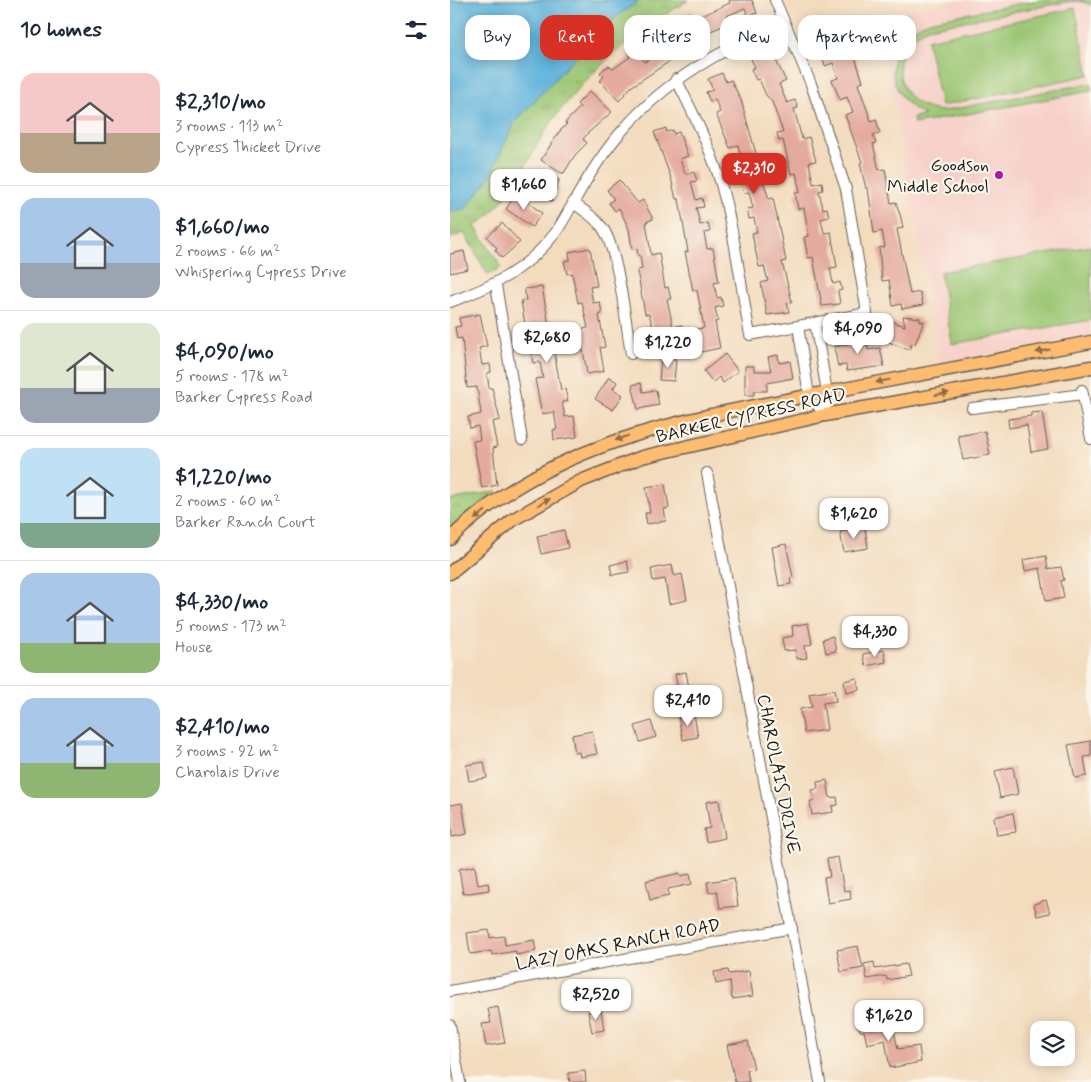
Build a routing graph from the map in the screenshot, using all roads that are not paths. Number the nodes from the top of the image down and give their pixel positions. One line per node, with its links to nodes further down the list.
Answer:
1 (775, 0): 2 (street)
2 (781, 15)
3 (788, 32): 9 (street)
4 (720, 52): 5 (street)
5 (676, 79): 6 (street); 10 (street)
6 (573, 203): 7 (street); 12 (street)
7 (496, 285): 8 (street); 19 (street)
8 (450, 302)
9 (815, 322): 10 (street); 14 (street)
10 (798, 326): 15 (street)
11 (1091, 342): 14 (main road, BARKER CYPRESS ROAD, one-way to 14)
12 (631, 354)
13 (1091, 367): 17 (main road, BARKER CYPRESS ROAD, one-way to 13)
14 (827, 392): 15 (main road, BARKER CYPRESS ROAD); 17 (street)
15 (810, 395): 17 (street); 21 (main road, BARKER CYPRESS ROAD, one-way to 21)
16 (972, 408): 18 (street)
17 (825, 415): 22 (main road, BARKER CYPRESS ROAD, one-way to 17)
18 (1091, 439)
19 (522, 440)
20 (706, 472): 23 (street, CHAROLAIS DRIVE)
21 (450, 539)
22 (450, 573)
23 (792, 928): 24 (street, LAZY OAKS RANCH ROAD); 27 (street, CHAROLAIS DRIVE)
24 (450, 991)
25 (450, 1025): 26 (street)
26 (460, 1082)
27 (820, 1082)

